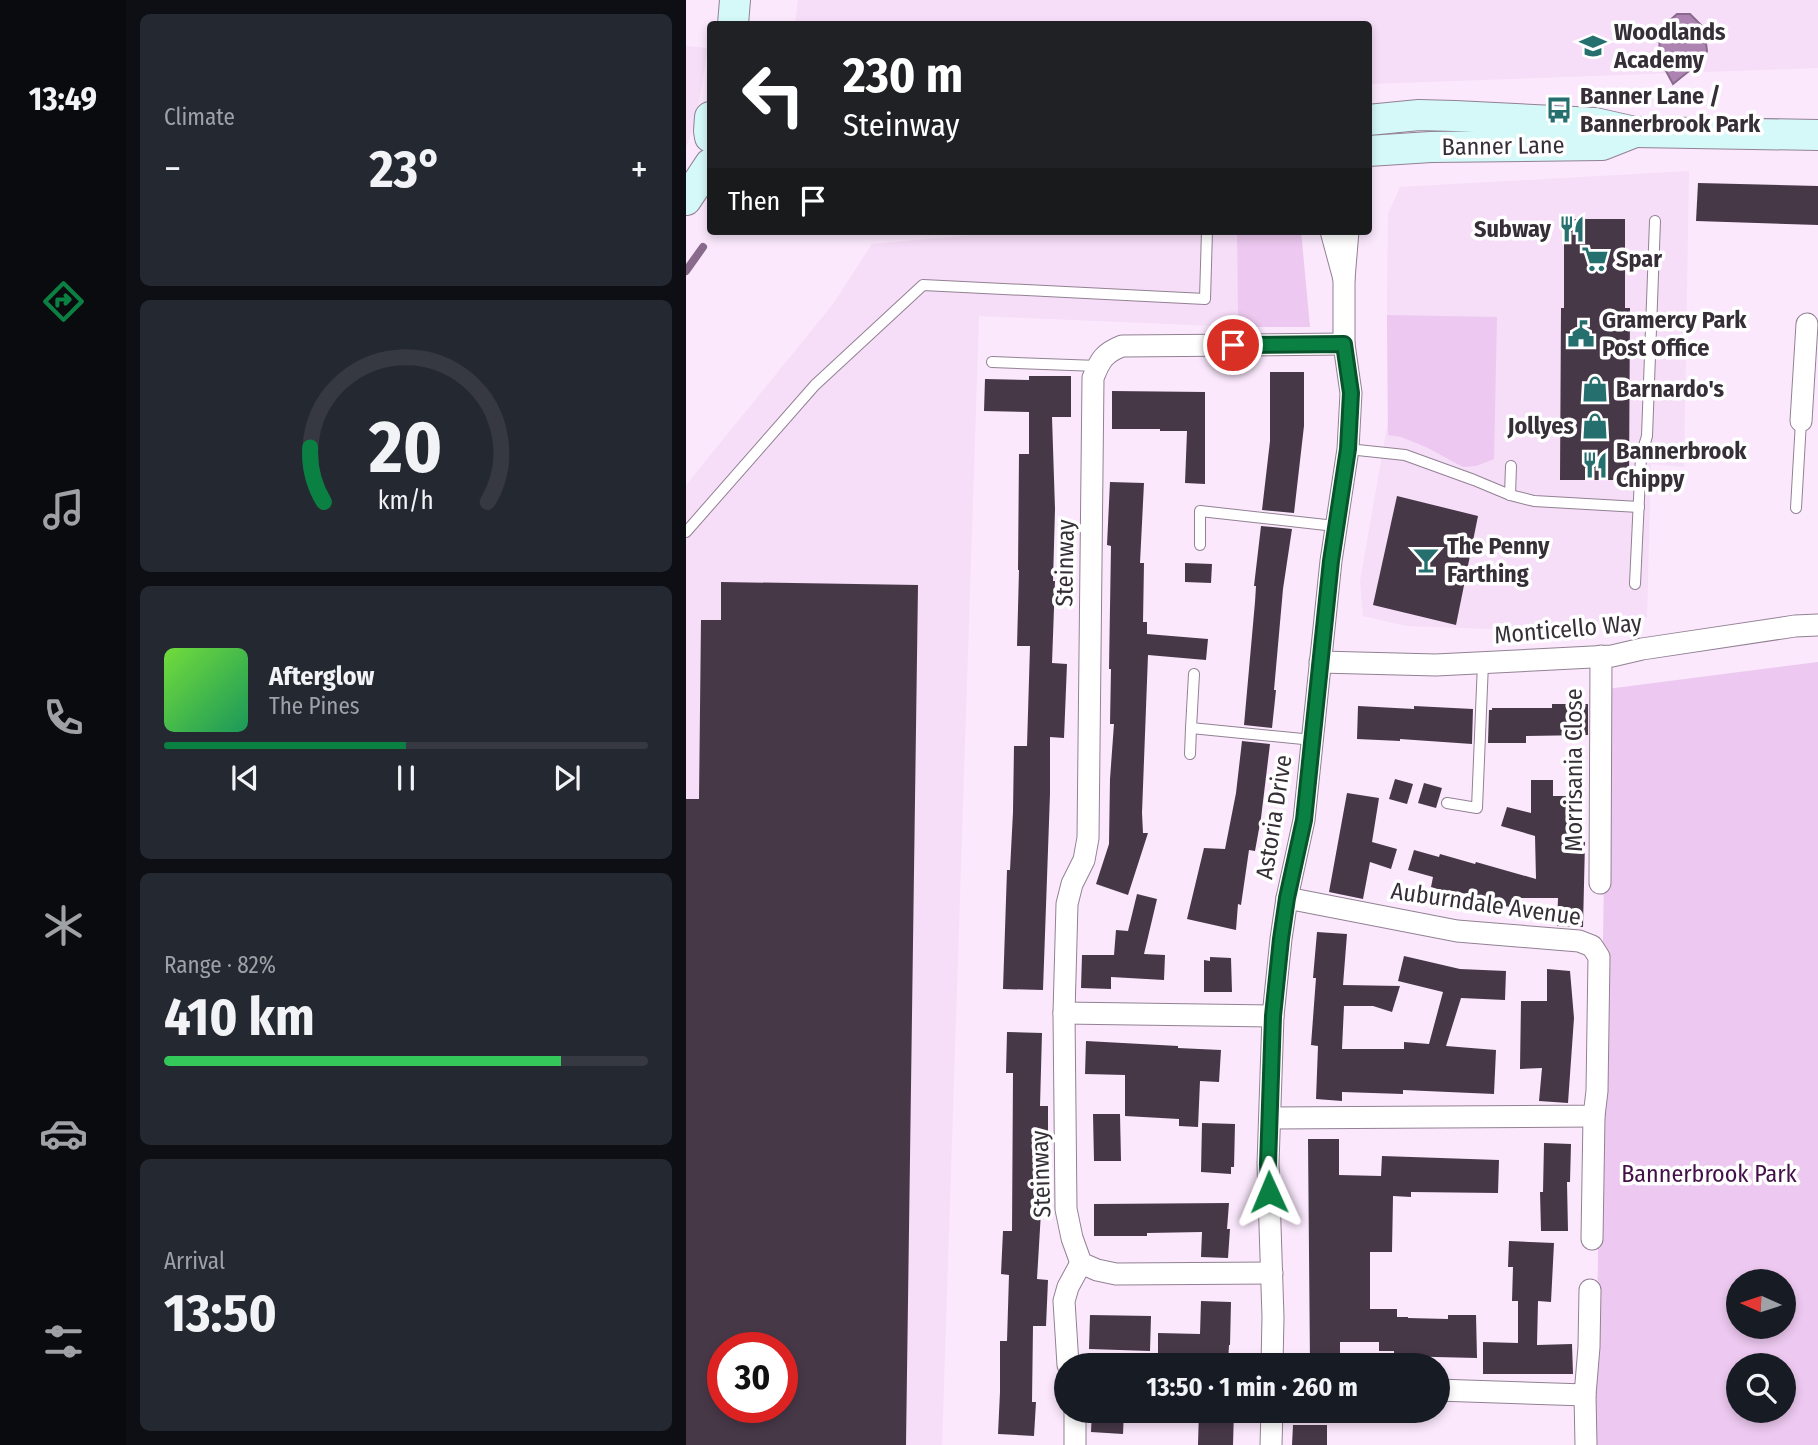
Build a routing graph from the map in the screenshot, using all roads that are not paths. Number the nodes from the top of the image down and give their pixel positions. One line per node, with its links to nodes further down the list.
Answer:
1 (734, 0): 2 (street)
2 (733, 21)
3 (1372, 120): 4 (street, Banner Lane)
4 (1635, 132): 5 (street, Banner Lane); 6 (street, Banner Lane)
5 (1818, 135)
6 (1372, 152)
7 (707, 168): 8 (street)
8 (686, 200)
9 (1654, 220): 23 (lane)
10 (1207, 235): 26 (lane)
11 (1332, 235): 13 (street, Astoria Drive)
12 (1348, 235): 13 (street, Astoria Drive)
13 (1344, 279): 15 (street, Astoria Drive)
14 (1807, 324): 18 (street)
15 (1344, 344): 17 (street); 20 (street, Astoria Drive)
16 (992, 362): 17 (lane)
17 (1098, 366): 40 (street, Steinway)
18 (1811, 377): 19 (street)
19 (1801, 421): 24 (lane)
20 (1348, 449): 22 (lane); 25 (street, Astoria Drive)
21 (1511, 466): 22 (lane)
22 (1510, 495): 23 (lane)
23 (1640, 507): 28 (lane)
24 (1796, 508)
25 (1335, 526): 27 (lane); 31 (street, Astoria Drive)
26 (686, 532)
27 (1200, 545)
28 (1635, 584)
29 (1818, 625): 30 (street, Monticello Way)
30 (1601, 656): 32 (street, Monticello Way); 38 (street, Morrisania Close)
31 (1320, 662): 32 (street, Monticello Way); 35 (street, Astoria Drive)
32 (1483, 663): 37 (lane)
33 (1194, 674): 34 (lane)
34 (1191, 728): 35 (lane); 36 (lane)
35 (1313, 740): 39 (street, Astoria Drive)
36 (1190, 754)
37 (1447, 803)
38 (1600, 883)
39 (1287, 898): 41 (street, Astoria Drive); 42 (street, Auburndale Avenue)
40 (1064, 1013): 41 (street); 45 (street, Steinway)
41 (1273, 1016): 43 (street, Astoria Drive)
42 (1594, 1116): 43 (street); 44 (street, Auburndale Avenue)
43 (1270, 1118): 46 (street, Astoria Drive)
44 (1592, 1239)
45 (1081, 1264): 46 (street); 48 (street)
46 (1272, 1273): 49 (street, Astoria Drive)
47 (1590, 1290): 51 (street)
48 (1068, 1353)
49 (1272, 1353)
50 (1450, 1391): 51 (street)
51 (1586, 1395): 56 (street)
52 (1076, 1423): 54 (street)
53 (1272, 1423): 55 (street)
54 (1074, 1445)
55 (1271, 1445)
56 (1586, 1445)

